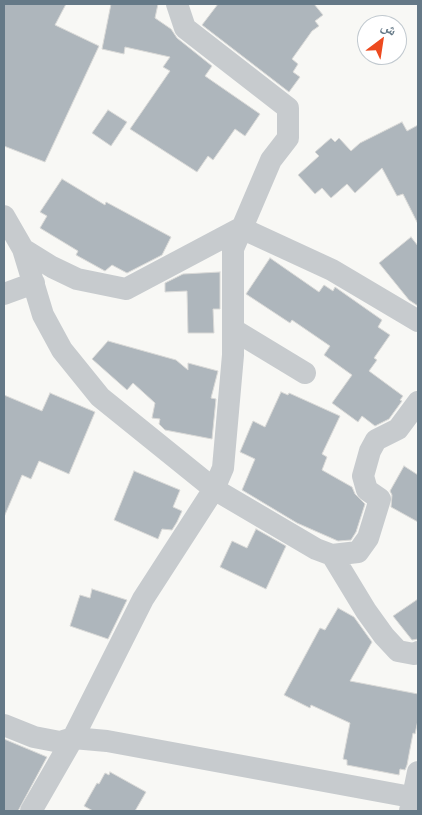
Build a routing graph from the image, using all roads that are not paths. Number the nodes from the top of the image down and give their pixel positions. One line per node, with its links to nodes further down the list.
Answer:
1 (178, 4): 3 (street)
2 (4, 216): 4 (street)
3 (241, 228): 4 (street); 7 (street); 8 (street)
4 (23, 249): 5 (street)
5 (34, 283): 6 (street); 11 (street)
6 (4, 294)
7 (418, 321)
8 (234, 330): 9 (street); 11 (street)
9 (305, 373)
10 (418, 402): 12 (street)
11 (214, 489): 12 (street); 15 (street)
12 (332, 555): 13 (street)
13 (418, 652)
14 (4, 725): 15 (street)
15 (73, 738): 17 (street); 18 (street)
16 (418, 772): 17 (street)
17 (410, 804)
18 (31, 811)

